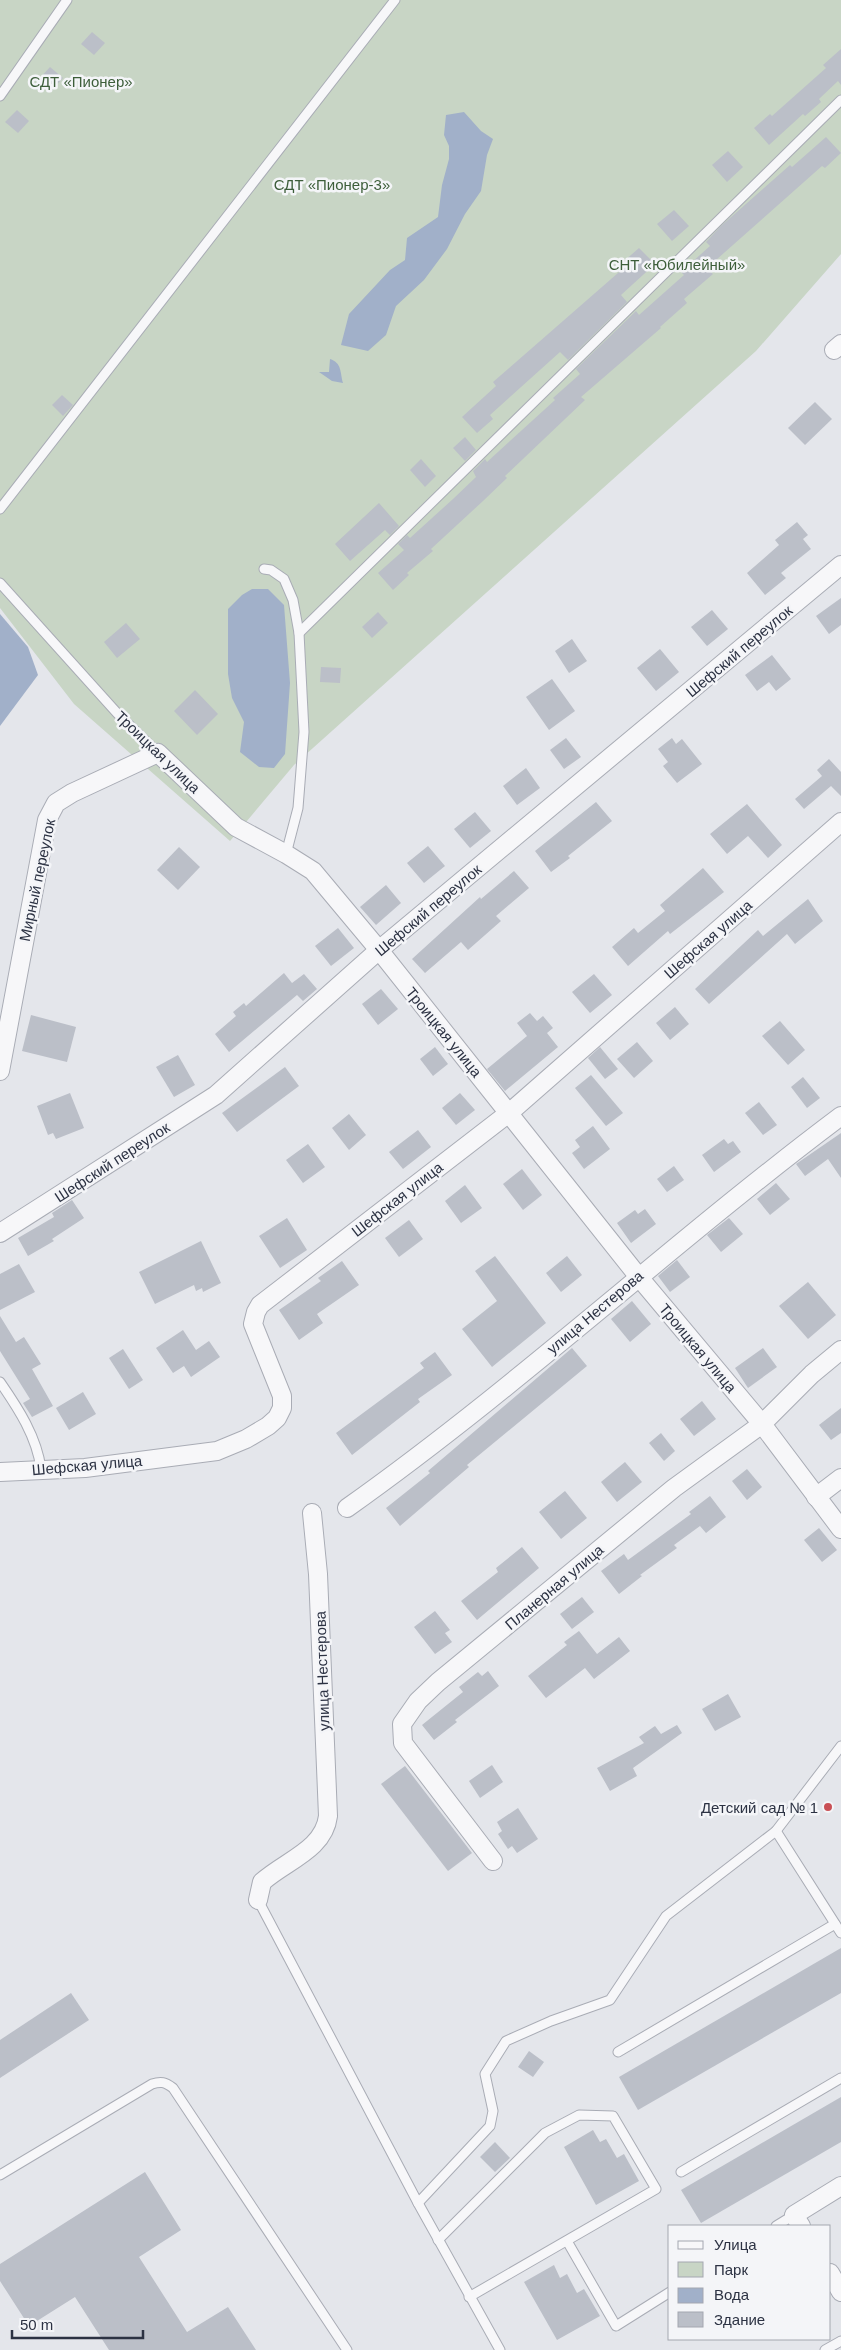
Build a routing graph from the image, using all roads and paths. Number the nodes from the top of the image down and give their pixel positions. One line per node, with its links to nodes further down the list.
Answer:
1 (67, 0): 3 (lane)
2 (395, 0): 5 (lane)
3 (0, 96)
4 (841, 100): 9 (lane)
5 (0, 509)
6 (841, 565): 13 (street, Шефский переулок)
7 (264, 569): 9 (lane)
8 (0, 583): 10 (lane, Троицкая улица)
9 (299, 633): 12 (lane)
10 (158, 753): 12 (street, Троицкая улица); 14 (street, Мирный переулок)
11 (841, 822): 15 (street, Шефская улица)
12 (286, 854): 13 (street, Троицкая улица)
13 (379, 950): 15 (street, Троицкая улица); 17 (street, Шефский переулок)
14 (0, 1071)
15 (509, 1113): 18 (street, Троицкая улица); 22 (street, Шефская улица)
16 (841, 1116): 18 (street, улица Нестерова)
17 (0, 1233)
18 (638, 1276): 21 (street, Троицкая улица); 26 (street, улица Нестерова)
19 (841, 1350): 21 (street, Планерная улица)
20 (0, 1382): 22 (lane)
21 (762, 1424): 25 (street, Троицкая улица); 31 (street, Планерная улица)
22 (41, 1469): 23 (street, Шефская улица)
23 (0, 1472)
24 (841, 1478): 25 (street)
25 (816, 1497): 28 (street, Троицкая улица)
26 (347, 1508)
27 (312, 1513): 32 (street, улица Нестерова)
28 (841, 1529)
29 (841, 1746): 30 (lane)
30 (776, 1830): 33 (lane); 40 (lane)
31 (493, 1861)
32 (258, 1900): 40 (lane)
33 (835, 1924): 34 (lane); 35 (lane)
34 (841, 1933)
35 (618, 2052)
36 (841, 2078): 37 (lane)
37 (681, 2172)
38 (0, 2175): 50 (lane)
39 (841, 2186): 41 (street)
40 (418, 2203): 43 (lane)
41 (798, 2221): 42 (lane)
42 (780, 2225)
43 (438, 2240): 44 (lane); 48 (lane)
44 (567, 2241): 47 (lane); 48 (lane)
45 (831, 2275): 46 (street)
46 (841, 2292)
47 (668, 2293)
48 (469, 2298): 51 (lane)
49 (841, 2341): 52 (lane)
50 (347, 2350)
51 (500, 2350)
52 (826, 2350)

